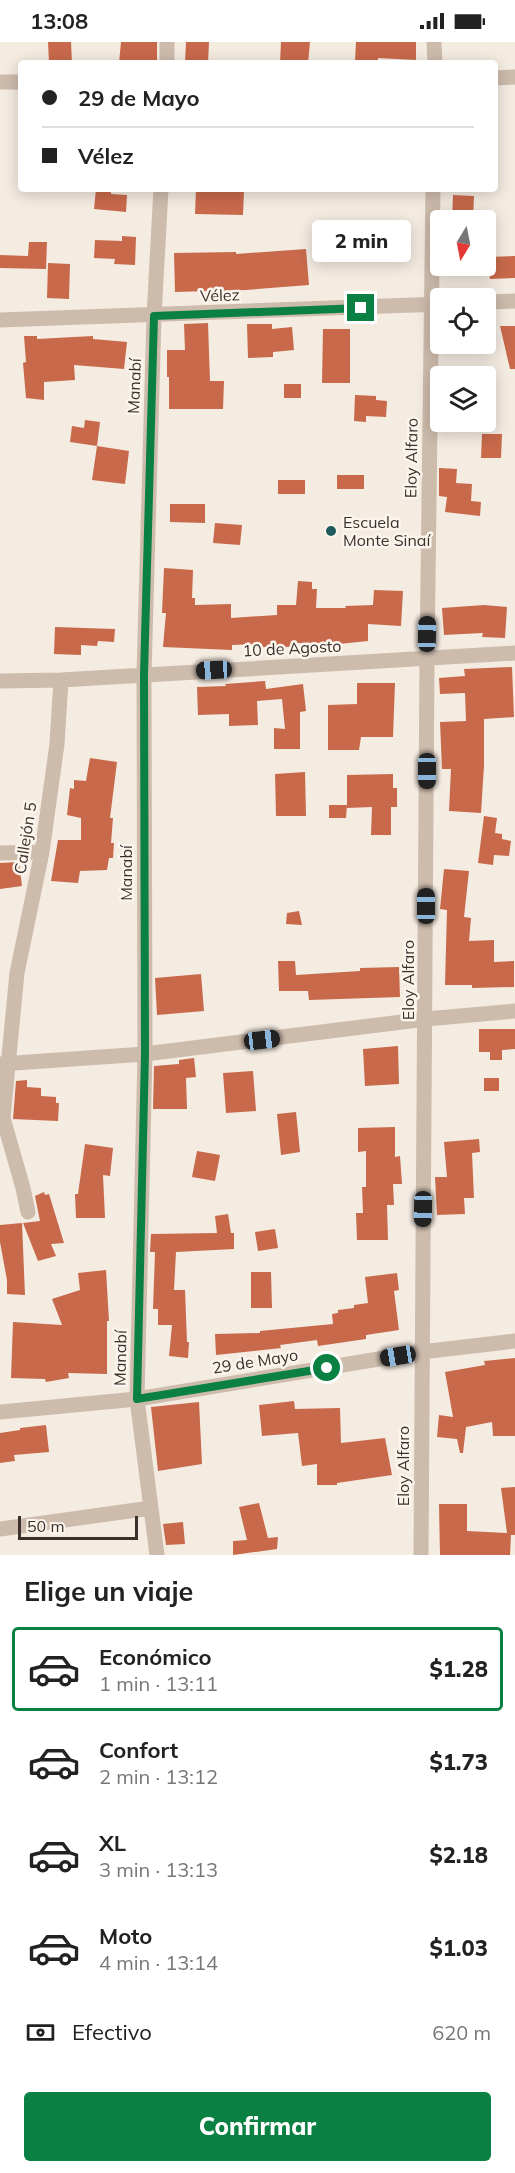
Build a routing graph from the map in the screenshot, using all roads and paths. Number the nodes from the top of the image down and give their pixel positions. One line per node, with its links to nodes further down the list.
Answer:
1 (167, 42): 3 (street)
2 (434, 42): 4 (street)
3 (167, 60)
4 (435, 60)
5 (515, 77): 6 (street)
6 (498, 78)
7 (0, 82): 8 (street)
8 (18, 82)
9 (160, 192): 15 (street, Manabí)
10 (433, 192): 11 (street, Eloy Alfaro)
11 (436, 288)
12 (515, 301): 13 (street)
13 (496, 302)
14 (430, 305): 15 (street, Vélez)
15 (154, 316): 16 (street, Vélez); 20 (street, Manabí)
16 (0, 320)
17 (435, 354): 19 (street, Eloy Alfaro)
18 (515, 653): 19 (street, 10 de Agosto)
19 (427, 658): 20 (street, 10 de Agosto); 26 (street, Eloy Alfaro)
20 (144, 674): 21 (street, 10 de Agosto); 27 (street, Manabí)
21 (61, 680): 22 (street, 10 de Agosto); 23 (street, Callejón 5)
22 (0, 681)
23 (42, 852): 24 (street); 28 (street, Callejón 5)
24 (0, 853)
25 (515, 1011): 26 (street)
26 (426, 1019): 27 (street); 31 (street, Eloy Alfaro)
27 (145, 1054): 28 (street); 32 (street, Manabí)
28 (4, 1064): 29 (street, Callejón 5)
29 (28, 1212)
30 (515, 1341): 31 (street, 29 de Mayo)
31 (421, 1352): 32 (street, 29 de Mayo); 37 (street, Eloy Alfaro)
32 (137, 1399): 33 (street, 29 de Mayo); 34 (street, Manabí)
33 (0, 1412)
34 (151, 1508): 35 (street); 36 (street, Manabí)
35 (0, 1529)
36 (157, 1555)
37 (421, 1555)

